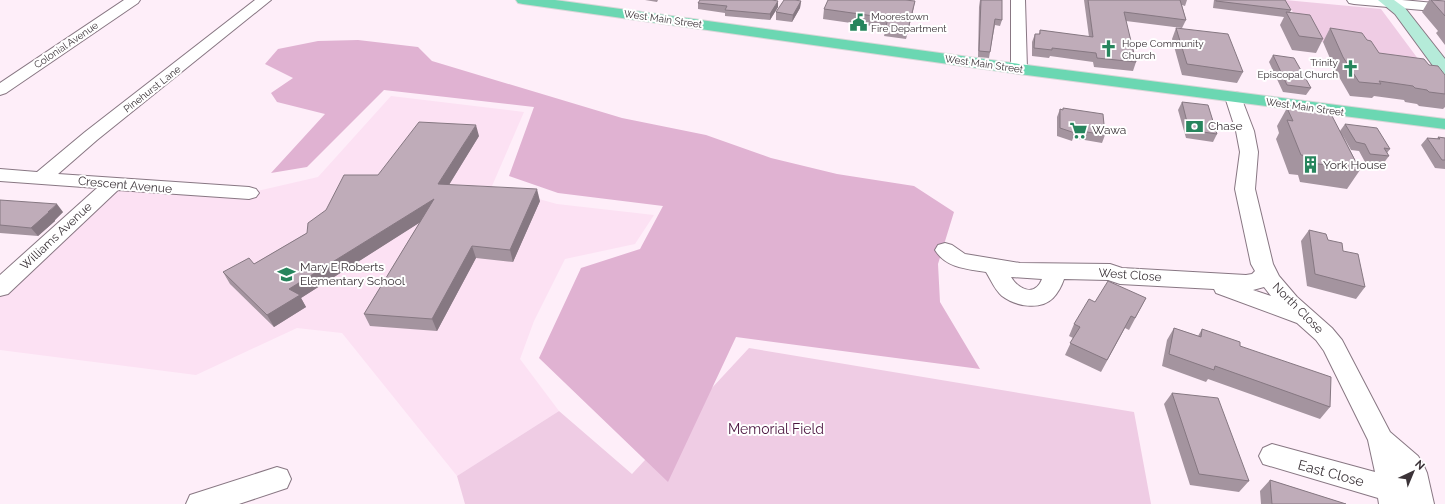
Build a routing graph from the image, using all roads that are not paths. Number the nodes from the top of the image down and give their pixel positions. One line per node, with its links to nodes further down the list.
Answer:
1 (133, 0): 11 (street, Colonial Avenue)
2 (264, 0): 15 (street, Pinehurst Lane)
3 (523, 0): 6 (main road, West Main Street)
4 (1018, 0): 9 (street)
5 (1354, 0): 7 (street)
6 (559, 2): 9 (main road, West Main Street)
7 (1388, 2): 8 (street); 10 (main road)
8 (1445, 8)
9 (1019, 69): 12 (main road, West Main Street)
10 (1445, 70)
11 (0, 90)
12 (1233, 97): 13 (main road, West Main Street); 19 (street, North Close)
13 (1445, 124)
14 (0, 175): 15 (street, Crescent Avenue)
15 (41, 178): 16 (street, Crescent Avenue)
16 (113, 184): 17 (street, Crescent Avenue); 21 (street, Williams Avenue)
17 (249, 193)
18 (945, 250): 20 (street, West Close)
19 (1266, 273): 20 (street, West Close); 22 (street, North Close)
20 (1204, 280): 22 (street, West Close)
21 (0, 288)
22 (1308, 320): 23 (street, North Close)
23 (1381, 440): 26 (street, North Close); 28 (street, North Close)
24 (1272, 456): 26 (street, East Close)
25 (277, 479): 27 (street)
26 (1392, 496)
27 (200, 504)
28 (1420, 504)

